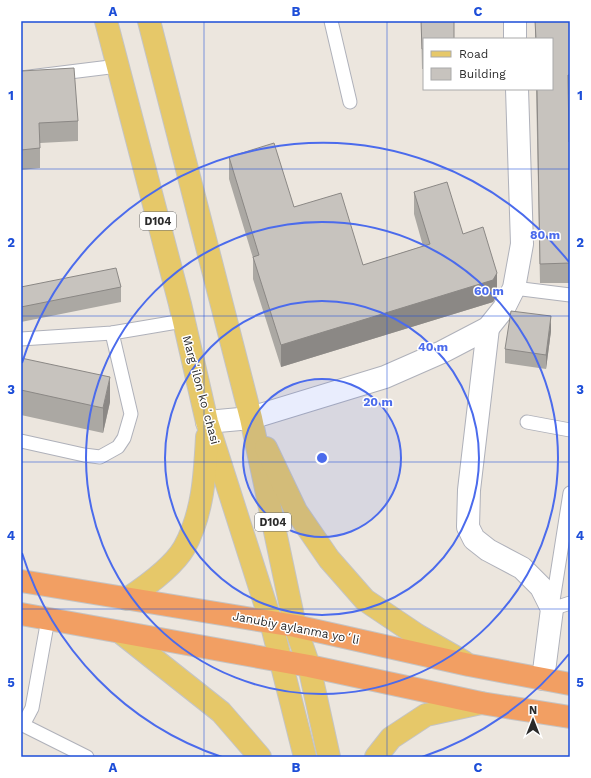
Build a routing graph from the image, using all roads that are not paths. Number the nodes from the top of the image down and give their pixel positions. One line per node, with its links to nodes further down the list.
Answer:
1 (106, 21): 6 (main road, Margʻilon koʻchasi / D104)
2 (149, 21): 16 (main road, D104)
3 (332, 21): 9 (lane)
4 (515, 21): 5 (street)
5 (515, 38)
6 (118, 66): 7 (lane); 12 (main road, Margʻilon koʻchasi / D104)
7 (21, 78)
8 (517, 90): 10 (street)
9 (350, 102)
10 (514, 288): 11 (lane); 13 (street)
11 (570, 295)
12 (182, 321): 14 (lane); 17 (main road, Margʻilon koʻchasi / D104)
13 (488, 328): 16 (street); 24 (street)
14 (112, 333): 15 (lane); 20 (lane)
15 (21, 339)
16 (251, 418): 17 (street); 28 (main road, D104); 31 (main road)
17 (207, 422): 23 (main road); 27 (main road, Margʻilon koʻchasi / D104)
18 (527, 422): 19 (lane)
19 (570, 430)
20 (21, 441)
21 (570, 493): 24 (lane)
22 (21, 581): 23 (highway, Janubiy aylanma yoʻli)
23 (127, 599): 27 (highway, Janubiy aylanma yoʻli)
24 (561, 606): 33 (street)
25 (21, 614): 26 (highway)
26 (48, 619): 29 (highway); 37 (lane)
27 (271, 622): 28 (highway, Janubiy aylanma yoʻli); 30 (main road, Margʻilon koʻchasi / D104)
28 (296, 626): 31 (highway, Janubiy aylanma yoʻli); 32 (main road, D104)
29 (120, 632): 30 (highway); 39 (main road)
30 (282, 661): 32 (highway); 40 (main road, Margʻilon koʻchasi / D104)
31 (469, 665): 33 (highway, Janubiy aylanma yoʻli)
32 (309, 666): 35 (highway); 41 (main road, D104)
33 (543, 679): 34 (highway, Janubiy aylanma yoʻli)
34 (570, 684)
35 (481, 703): 36 (highway); 42 (main road)
36 (570, 718)
37 (22, 724): 38 (lane)
38 (87, 757)
39 (260, 757)
40 (305, 757)
41 (329, 757)
42 (376, 757)

